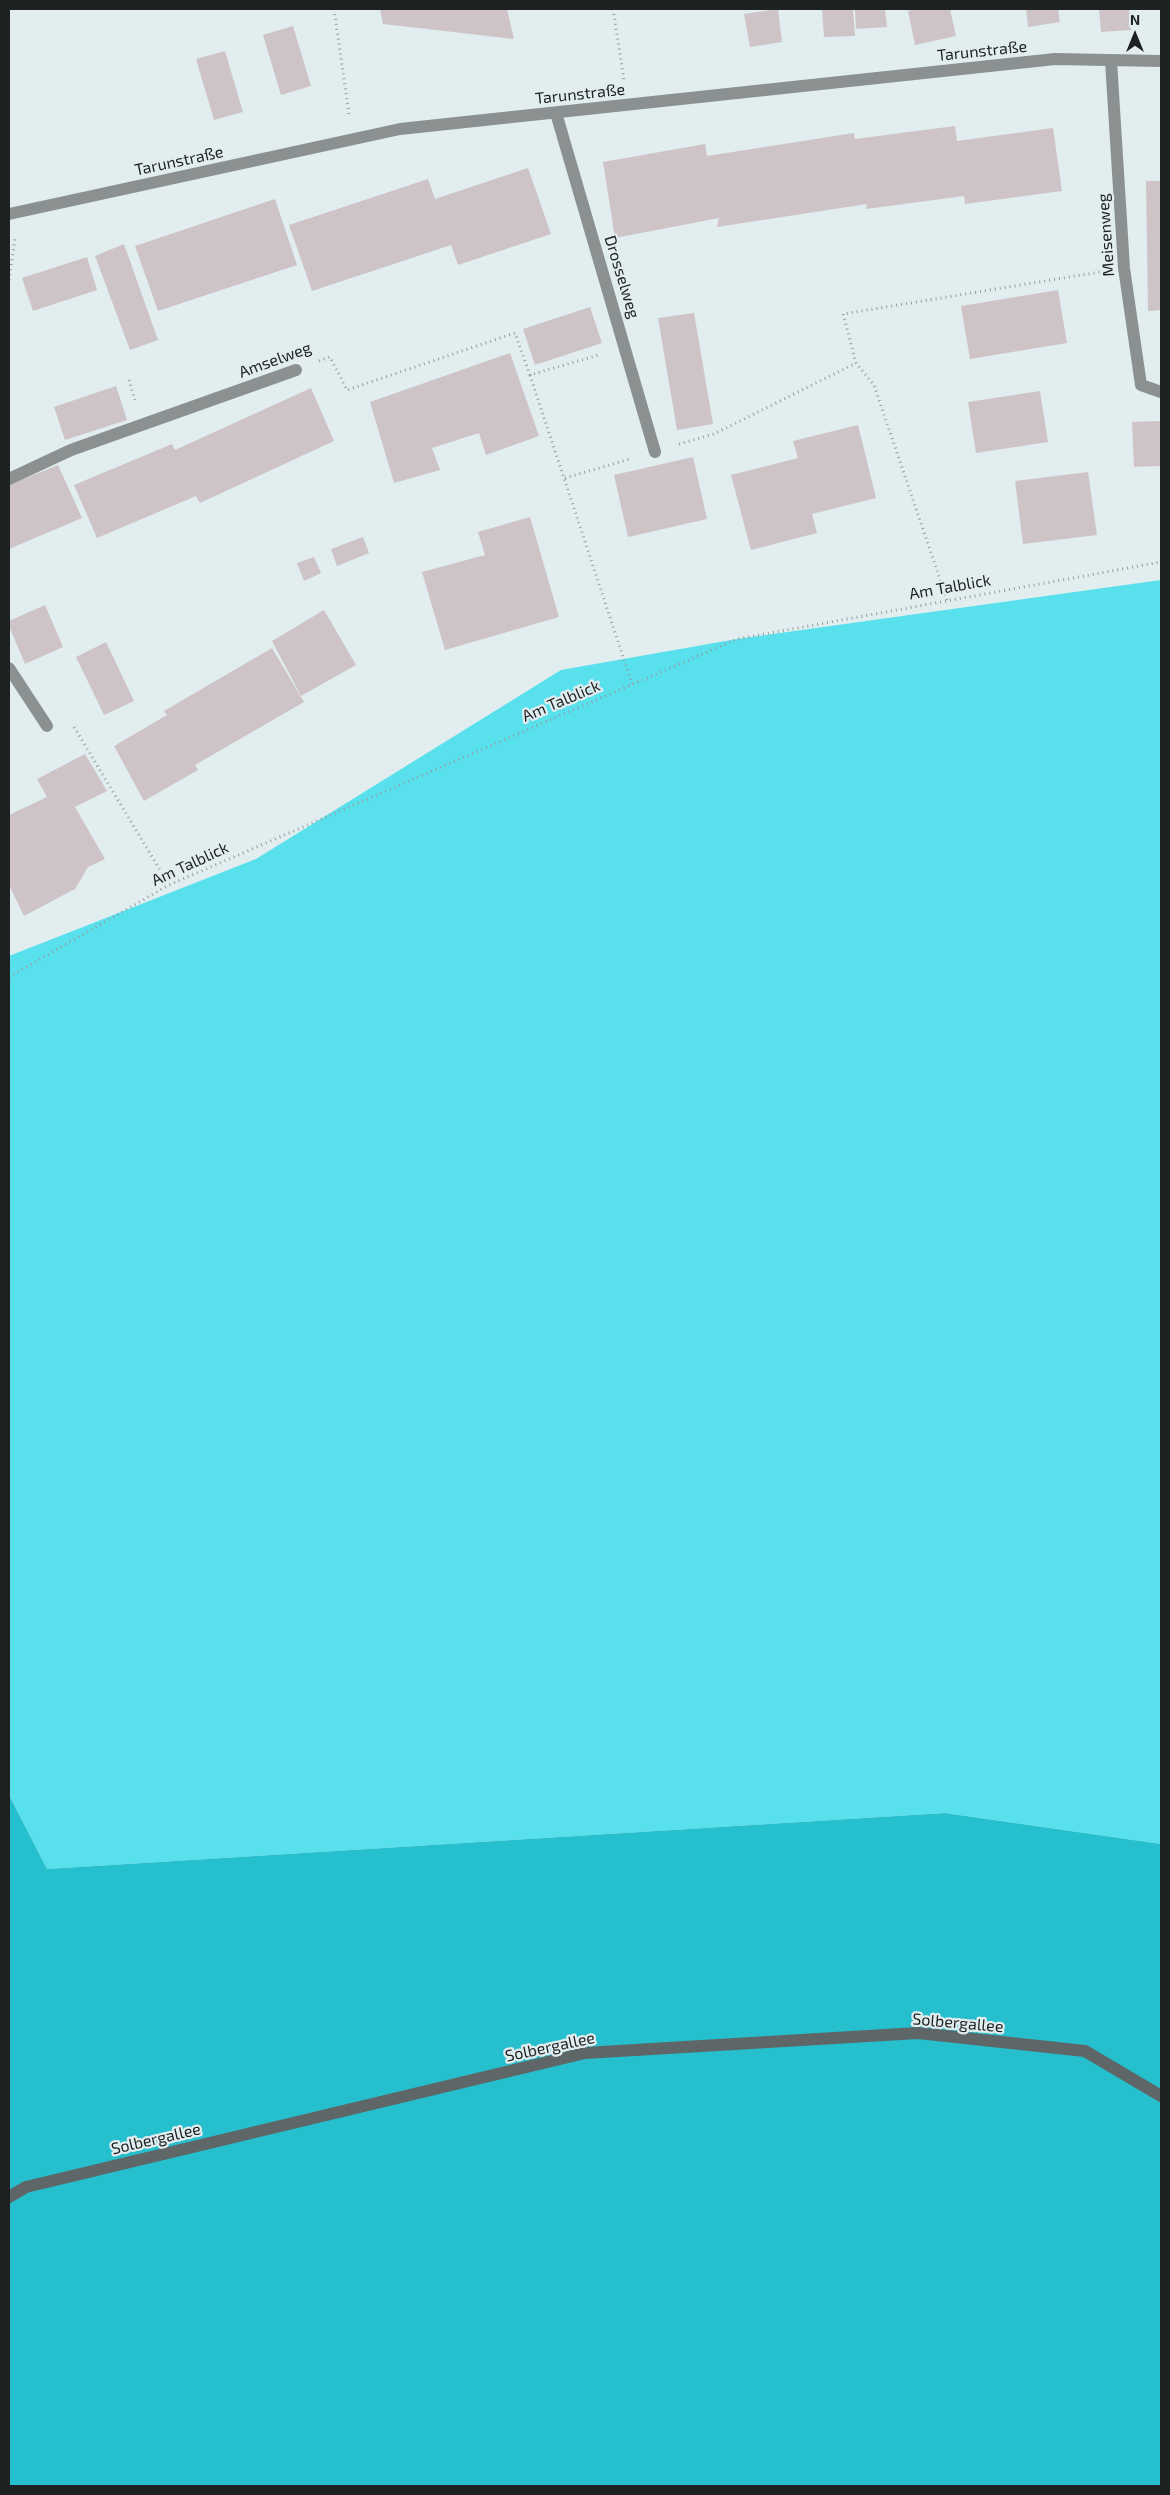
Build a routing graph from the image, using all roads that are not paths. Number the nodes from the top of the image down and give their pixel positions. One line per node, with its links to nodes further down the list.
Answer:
1 (1111, 61): 2 (street, Tarunstraße); 3 (street, Tarunstraße); 6 (street, Meisenweg)
2 (1161, 61)
3 (556, 112): 4 (street, Tarunstraße); 7 (street, Drosselweg)
4 (13, 214)
5 (296, 370): 8 (street, Amselweg)
6 (1161, 392)
7 (655, 452)
8 (9, 478)
9 (9, 668): 10 (street)
10 (47, 726)
11 (1161, 2096): 12 (street, Solbergallee)
12 (9, 2197)

